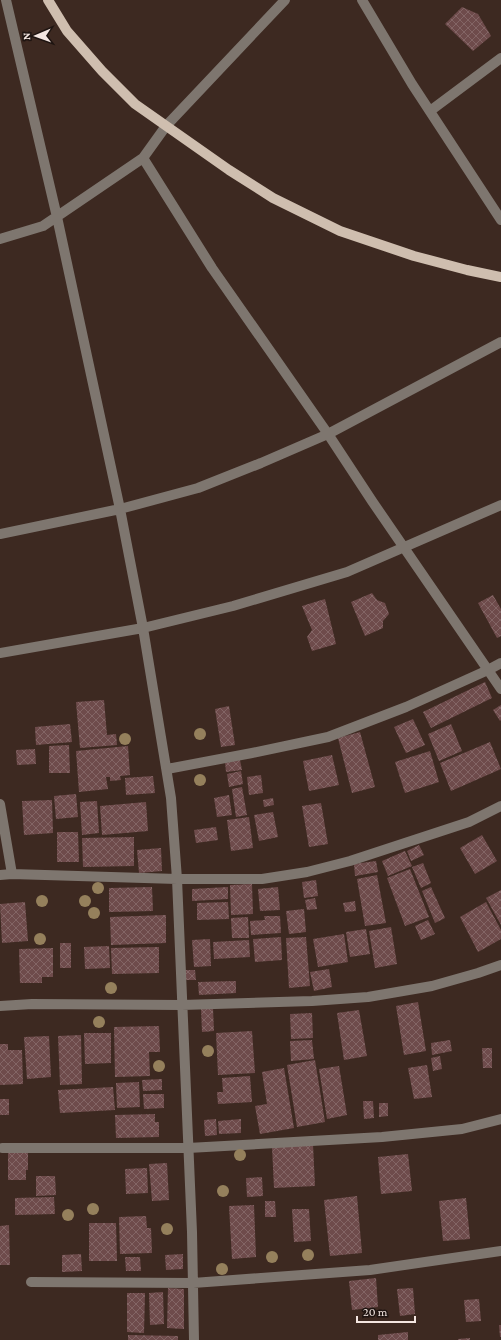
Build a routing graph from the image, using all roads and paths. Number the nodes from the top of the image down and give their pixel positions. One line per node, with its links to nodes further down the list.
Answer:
1 (6, 0): 9 (street)
2 (48, 0): 7 (main road)
3 (285, 0): 7 (street)
4 (362, 0): 6 (street)
5 (501, 58): 6 (street)
6 (430, 111): 10 (street)
7 (166, 126): 8 (street); 12 (main road)
8 (143, 158): 9 (street); 14 (street)
9 (56, 217): 11 (street); 16 (street)
10 (501, 220)
11 (0, 239)
12 (501, 277)
13 (501, 342): 14 (street)
14 (328, 434): 16 (street); 18 (street)
15 (501, 505): 18 (street)
16 (120, 509): 17 (street); 19 (street)
17 (0, 534)
18 (404, 548): 19 (street); 22 (street)
19 (143, 628): 20 (street); 24 (street)
20 (0, 653)
21 (501, 663): 22 (street)
22 (488, 670): 23 (street); 24 (street)
23 (501, 689)
24 (167, 769): 29 (street)
25 (0, 804): 27 (street)
26 (501, 806): 29 (street)
27 (12, 874): 28 (street); 29 (street)
28 (0, 875)
29 (177, 879): 31 (street)
30 (501, 965): 31 (street)
31 (182, 1005): 32 (street); 35 (street)
32 (0, 1006)
33 (501, 1120): 35 (street)
34 (2, 1148): 35 (street)
35 (188, 1148): 38 (street)
36 (501, 1251): 38 (street)
37 (31, 1282): 38 (street)
38 (193, 1283): 39 (street)
39 (194, 1340)

